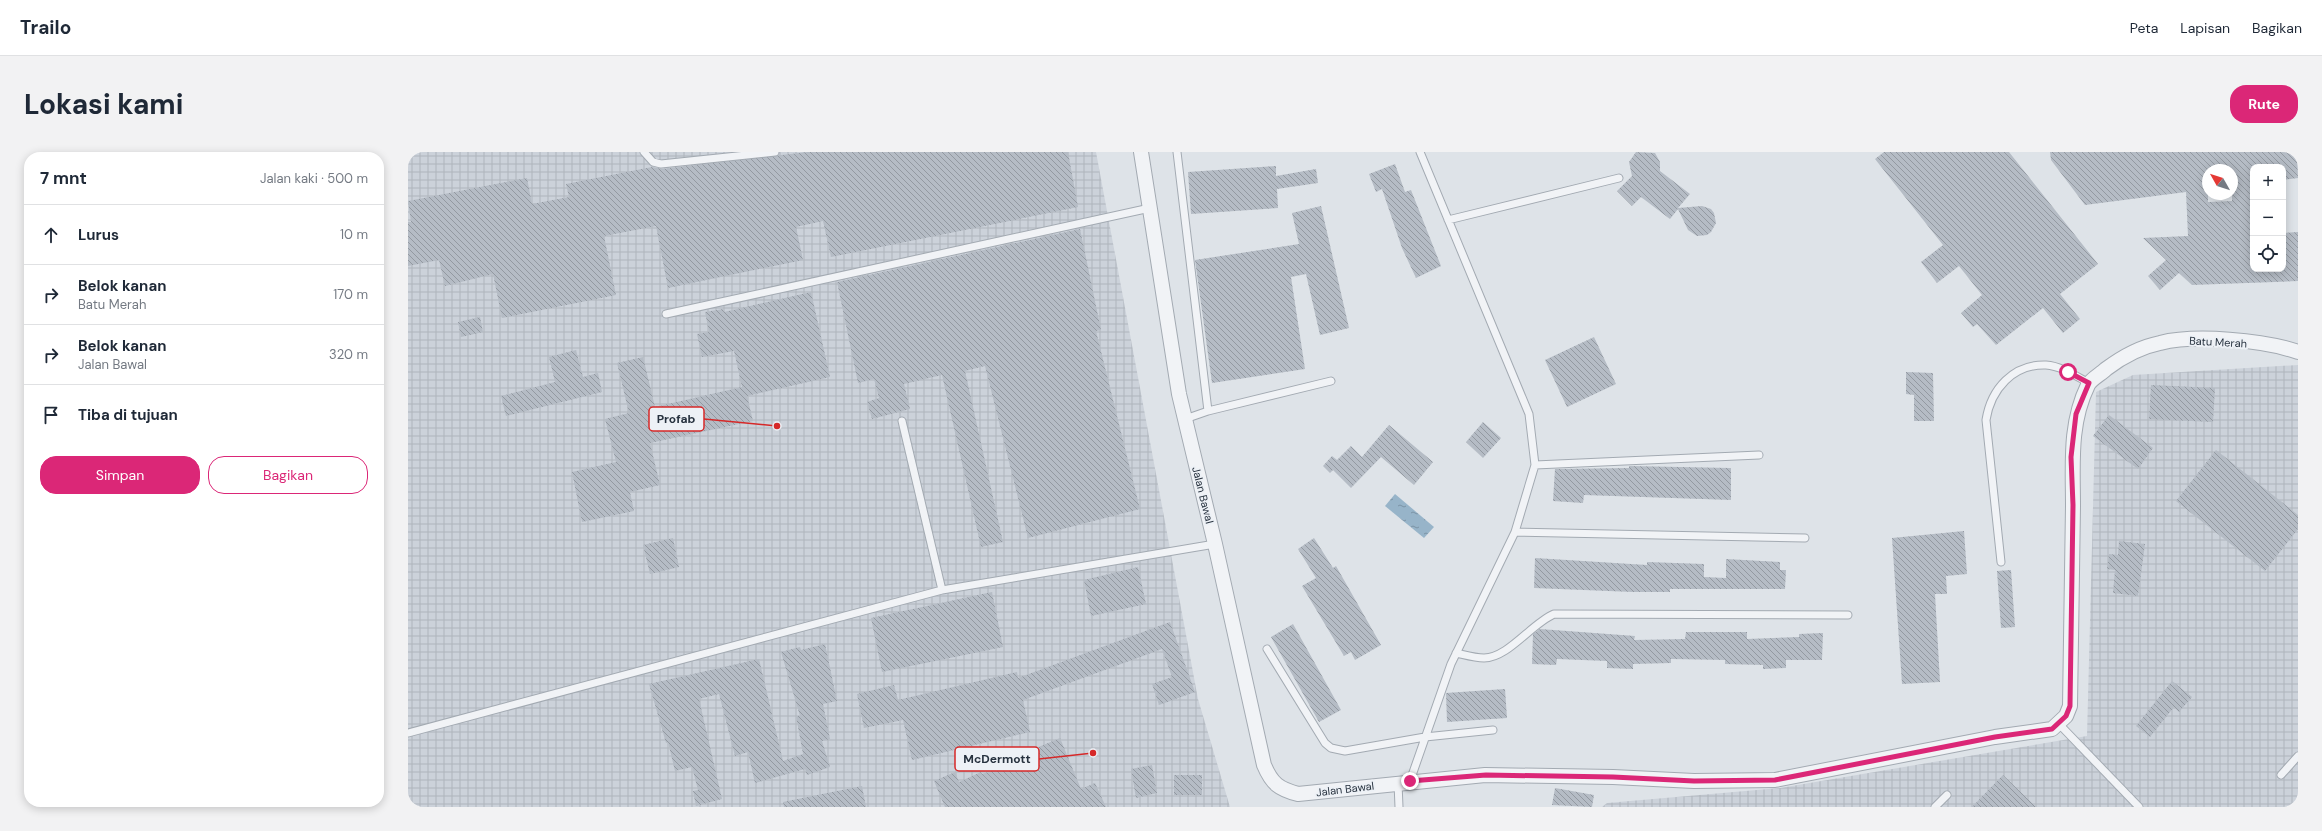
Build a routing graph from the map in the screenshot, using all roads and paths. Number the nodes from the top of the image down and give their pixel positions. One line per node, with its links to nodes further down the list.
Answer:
1 (644, 152): 2 (lane)
2 (775, 152)
3 (1141, 152): 7 (street, Jalan Bawal)
4 (1177, 152): 13 (lane)
5 (1420, 152): 8 (lane)
6 (1620, 178): 8 (lane)
7 (1150, 208): 9 (lane); 14 (street, Jalan Bawal)
8 (1448, 220): 17 (lane)
9 (666, 314)
10 (2298, 352): 12 (street, Batu Merah)
11 (1331, 381): 13 (lane)
12 (2089, 383): 21 (lane); 26 (street, Batu Merah)
13 (1208, 411): 14 (lane)
14 (1185, 419): 20 (street, Jalan Bawal)
15 (902, 421): 22 (lane)
16 (1759, 455): 17 (lane)
17 (1535, 465): 18 (lane)
18 (1515, 532): 19 (lane); 25 (lane)
19 (1805, 538)
20 (1215, 544): 22 (lane); 32 (street, Jalan Bawal)
21 (2001, 562)
22 (942, 590): 28 (lane)
23 (1848, 615): 25 (lane)
24 (1267, 649): 29 (lane)
25 (1456, 653): 29 (lane)
26 (2059, 724): 32 (street, Jalan Bawal); 36 (lane)
27 (1493, 730): 29 (lane)
28 (408, 733)
29 (1425, 737): 32 (lane)
30 (2298, 756): 31 (lane)
31 (2281, 775)
32 (1404, 782): 34 (lane)
33 (1947, 794): 35 (lane)
34 (1399, 807)
35 (1936, 807)
36 (2139, 807)

